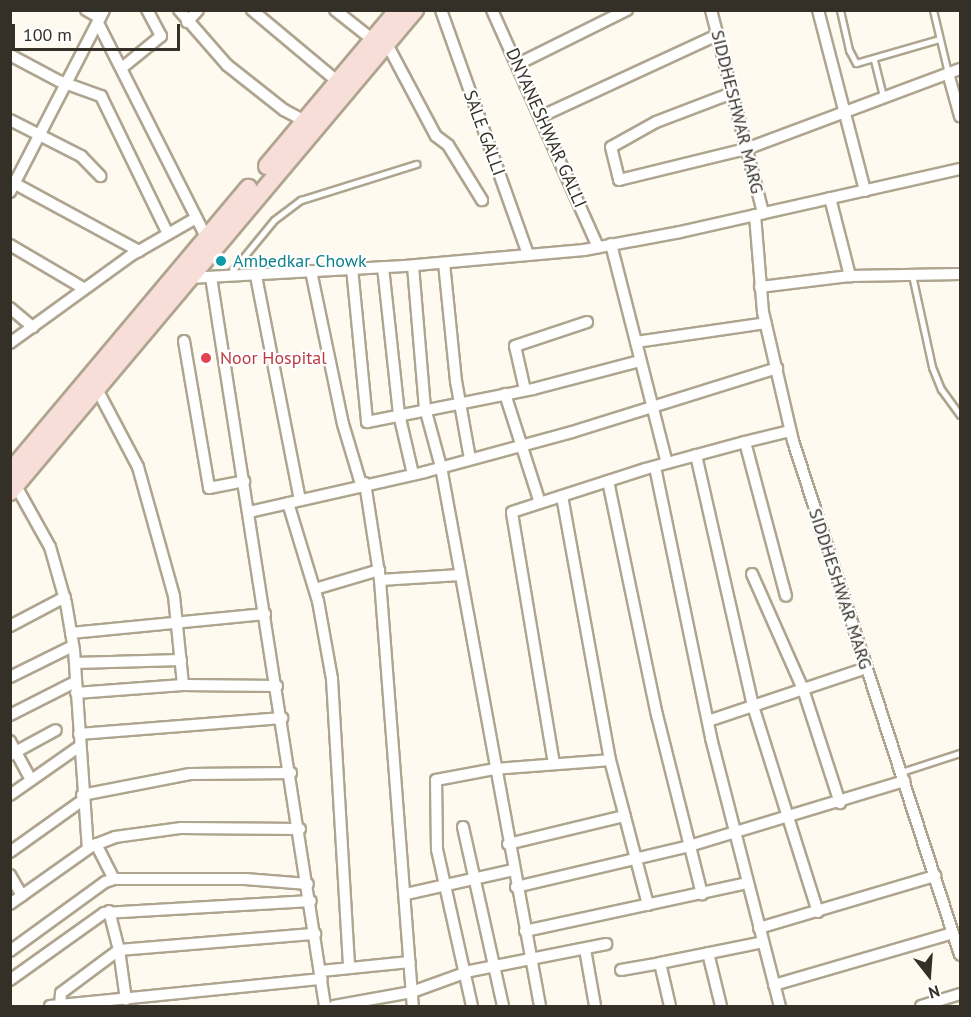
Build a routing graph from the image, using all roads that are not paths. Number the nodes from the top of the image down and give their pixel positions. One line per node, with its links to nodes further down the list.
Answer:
1 (86, 10): 16 (street)
2 (147, 10): 24 (street)
3 (179, 10): 17 (street)
4 (198, 10): 17 (street)
5 (252, 10): 27 (street)
6 (335, 10): 20 (street)
7 (398, 10): 20 (main road)
8 (416, 10): 20 (main road)
9 (441, 10): 53 (street, SALE GALLI)
10 (492, 10): 23 (street, DNYANESHWAR GALLI)
11 (627, 10): 23 (street)
12 (711, 10): 18 (street, SIDDHESHWAR MARG)
13 (818, 10): 31 (street)
14 (840, 10): 22 (lane)
15 (933, 10): 19 (lane)
16 (101, 17): 24 (street); 28 (street)
17 (187, 22): 35 (street)
18 (717, 35): 29 (street, SIDDHESHWAR MARG); 32 (street)
19 (939, 39): 22 (lane); 26 (lane)
20 (380, 42): 27 (main road); 44 (street); 65 (main road)
21 (10, 55): 28 (street)
22 (874, 60): 30 (lane)
23 (518, 64): 32 (street, DNYANESHWAR GALLI)
24 (123, 67): 46 (street)
25 (960, 69): 26 (street)
26 (948, 73): 30 (street); 33 (street)
27 (338, 82): 35 (main road)
28 (67, 83): 36 (street); 47 (street)
29 (732, 93): 37 (street, SIDDHESHWAR MARG); 37 (street)
30 (883, 96): 31 (street)
31 (844, 110): 37 (street); 42 (street)
32 (542, 116): 51 (street, DNYANESHWAR GALLI)
33 (960, 116)
34 (10, 120): 36 (street)
35 (305, 121): 48 (main road)
36 (39, 136): 40 (street); 41 (street)
37 (746, 148): 45 (street, SIDDHESHWAR MARG)
38 (416, 164): 64 (lane)
39 (960, 169): 42 (street)
40 (100, 176)
41 (12, 186): 52 (street)
42 (865, 191): 43 (street)
43 (830, 198): 45 (street); 62 (street)
44 (482, 200)
45 (759, 214): 49 (street); 66 (street, SIDDHESHWAR MARG)
46 (196, 218): 47 (street); 48 (street)
47 (168, 234): 52 (street)
48 (206, 237): 96 (main road)
49 (611, 244): 51 (street); 73 (street)
50 (10, 245): 67 (street)
51 (598, 247): 53 (street)
52 (139, 251): 67 (street)
53 (528, 255): 54 (street)
54 (444, 263): 55 (street); 80 (street)
55 (413, 266): 56 (street); 82 (street)
56 (383, 267): 57 (street); 83 (street)
57 (352, 268): 58 (street); 83 (street)
58 (311, 271): 61 (street); 97 (street)
59 (960, 274): 60 (street)
60 (912, 275): 62 (street); 84 (lane)
61 (256, 276): 64 (street); 99 (street)
62 (850, 276): 66 (street)
63 (211, 277): 64 (street); 65 (street); 94 (street)
64 (228, 277)
65 (189, 278): 78 (main road)
66 (760, 287): 70 (street, SIDDHESHWAR MARG)
67 (83, 288): 71 (street)
68 (10, 308): 71 (street)
69 (587, 322): 77 (street)
70 (766, 323): 73 (street); 76 (street, SIDDHESHWAR MARG)
71 (33, 327): 74 (street)
72 (184, 341): 94 (street)
73 (636, 342): 75 (street)
74 (10, 343)
75 (640, 361): 77 (street); 81 (street)
76 (777, 368): 81 (street); 85 (street, SIDDHESHWAR MARG)
77 (525, 390): 79 (street)
78 (98, 391): 96 (main road); 109 (street)
79 (505, 394): 80 (street); 87 (street)
80 (460, 402): 82 (street); 89 (street)
81 (651, 406): 87 (street); 90 (street)
82 (425, 408): 83 (street); 92 (street)
83 (399, 414): 93 (street)
84 (960, 415)
85 (790, 430): 86 (street); 115 (street, SIDDHESHWAR MARG)
86 (745, 442): 88 (street); 106 (street)
87 (520, 446): 89 (street); 100 (street)
88 (696, 455): 90 (street); 121 (street)
89 (470, 459): 92 (street)
90 (667, 463): 91 (street)
91 (655, 466): 95 (street); 124 (street)
92 (441, 467): 93 (street); 104 (street)
93 (413, 474): 97 (street)
94 (244, 481): 101 (street)
95 (608, 481): 98 (street); 147 (street)
96 (12, 483): 107 (street)
97 (363, 484): 99 (street); 103 (street)
98 (562, 496): 100 (street); 131 (street)
99 (294, 501): 101 (street); 105 (street)
100 (540, 503): 132 (street)
101 (249, 512): 108 (street)
102 (752, 574): 120 (street)
103 (379, 575): 104 (street); 105 (street); 159 (street)
104 (460, 575): 133 (street)
105 (315, 589): 182 (street)
106 (786, 596)
107 (64, 597): 110 (street); 111 (street)
108 (265, 614): 109 (street); 118 (street)
109 (179, 620): 111 (street); 113 (street)
110 (10, 626)
111 (71, 633): 112 (street)
112 (73, 646): 114 (street); 116 (street)
113 (182, 660): 114 (street); 117 (street)
114 (75, 663): 119 (street)
115 (866, 668): 120 (street); 135 (street, SIDDHESHWAR MARG)
116 (10, 677)
117 (183, 685): 118 (street); 119 (street)
118 (277, 686): 123 (street)
119 (76, 688): 122 (street); 126 (street)
120 (803, 689): 121 (street); 139 (street)
121 (753, 706): 124 (street); 141 (street)
122 (10, 715)
123 (282, 718): 126 (street); 134 (street)
124 (708, 721): 144 (street)
125 (56, 730): 129 (street)
126 (79, 734): 128 (street)
127 (10, 741): 129 (street)
128 (80, 746): 136 (street); 138 (street)
129 (13, 753): 136 (street)
130 (960, 753): 135 (lane)
131 (610, 760): 132 (street); 140 (street)
132 (554, 764): 133 (street)
133 (494, 769): 145 (street); 157 (street)
134 (291, 773): 138 (street); 143 (street)
135 (902, 776): 139 (street); 152 (street, SIDDHESHWAR MARG)
136 (31, 780): 137 (street)
137 (10, 795)
138 (82, 797): 146 (street); 148 (street)
139 (840, 802): 141 (street)
140 (625, 816): 145 (street); 149 (street)
141 (788, 819): 144 (street); 166 (street)
142 (463, 827): 154 (street)
143 (300, 829): 146 (street); 156 (street)
144 (735, 833): 147 (street); 155 (street)
145 (508, 844): 150 (street)
146 (92, 846): 153 (street); 161 (street)
147 (689, 846): 149 (street); 160 (street)
148 (10, 852)
149 (636, 858): 158 (street); 164 (street)
150 (513, 870): 154 (street); 158 (street)
151 (10, 875): 161 (street)
152 (935, 876): 166 (street); 169 (street, SIDDHESHWAR MARG)
153 (114, 879): 156 (street); 175 (street)
154 (475, 879): 157 (street); 181 (street)
155 (747, 883): 160 (street); 167 (street)
156 (308, 884): 162 (street)
157 (443, 886): 159 (street); 184 (street)
158 (516, 886): 168 (street)
159 (406, 894): 179 (street)
160 (702, 894): 164 (street)
161 (22, 896): 163 (street)
162 (310, 901): 165 (street); 170 (street)
163 (10, 904)
164 (648, 905): 168 (street)
165 (109, 911): 174 (street); 186 (street)
166 (818, 912): 167 (street)
167 (759, 928): 171 (street)
168 (525, 931): 178 (street)
169 (953, 933): 177 (street, SIDDHESHWAR MARG); 187 (street)
170 (315, 934): 174 (street); 185 (street)
171 (763, 942): 176 (street); 187 (street)
172 (606, 944): 173 (street)
173 (585, 948): 178 (street); 199 (street)
174 (119, 950): 190 (street); 192 (street)
175 (10, 951)
176 (708, 953): 180 (street); 201 (street)
177 (960, 955)
178 (531, 959): 181 (street); 198 (street)
179 (410, 962): 182 (street); 188 (street)
180 (660, 963): 183 (street); 200 (street)
181 (496, 966): 184 (street); 197 (street)
182 (349, 968): 185 (street)
183 (621, 970)
184 (465, 972): 188 (street); 196 (street)
185 (321, 975): 191 (street); 193 (street)
186 (10, 980)
187 (774, 985): 202 (street)
188 (412, 992): 194 (street); 195 (street)
189 (960, 994): 203 (street)
190 (126, 1000): 191 (street); 192 (street)
191 (157, 1001)
192 (55, 1006)
193 (325, 1006)
194 (334, 1006)
195 (413, 1006)
196 (472, 1006)
197 (502, 1006)
198 (540, 1006)
199 (595, 1006)
200 (670, 1006)
201 (721, 1006)
202 (780, 1006)
203 (921, 1006)

